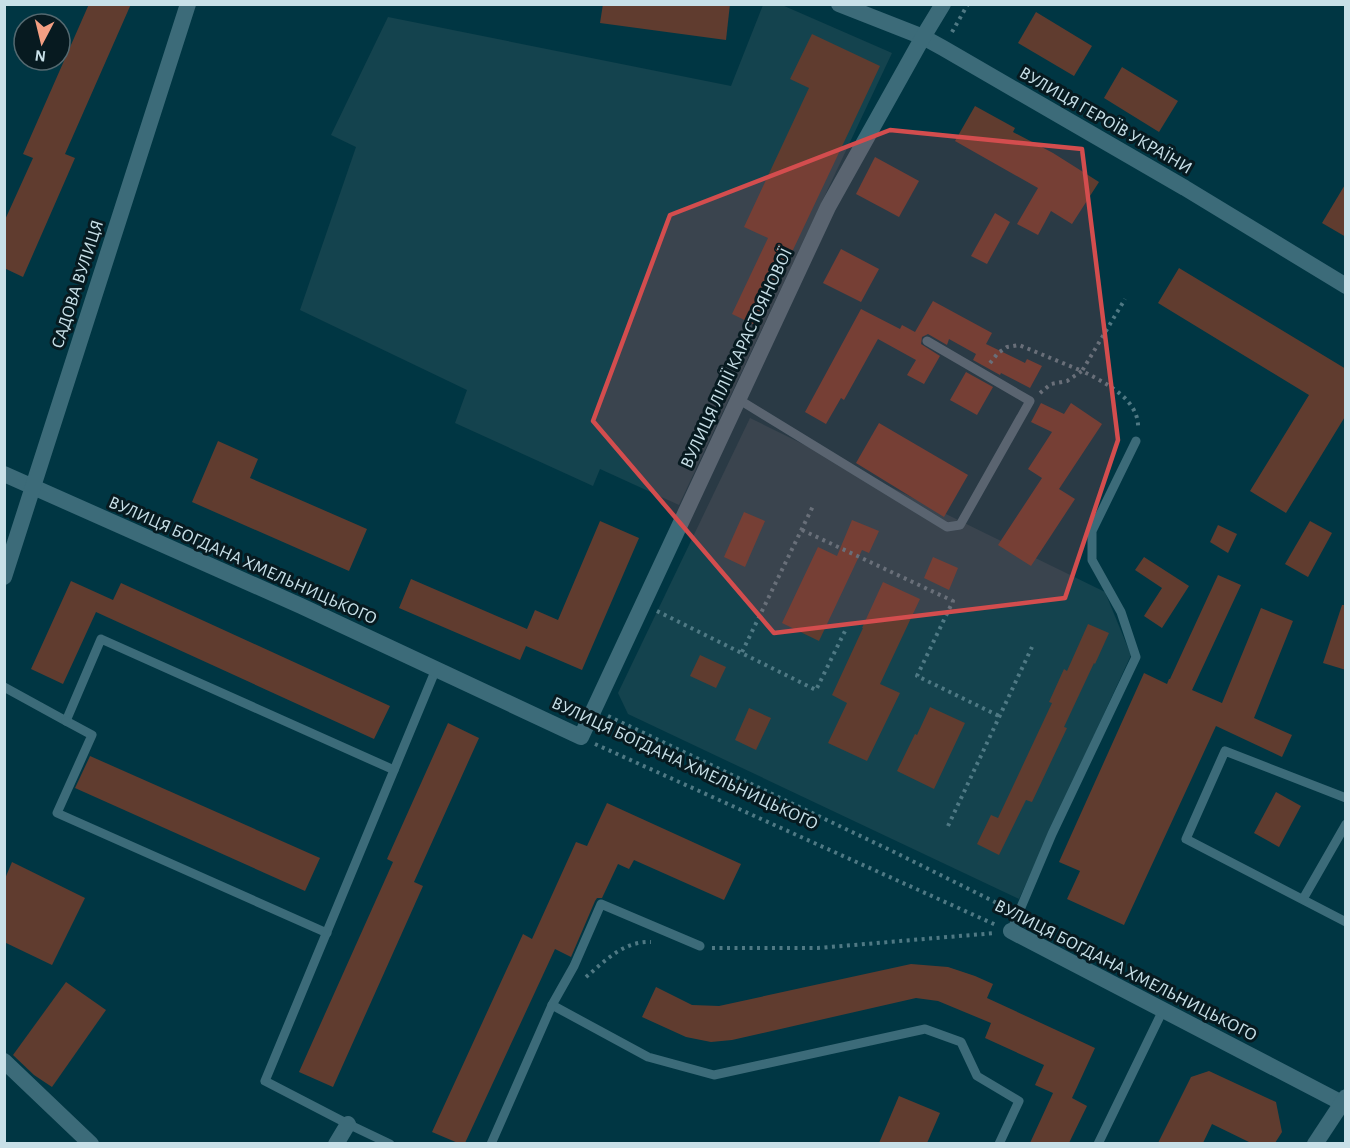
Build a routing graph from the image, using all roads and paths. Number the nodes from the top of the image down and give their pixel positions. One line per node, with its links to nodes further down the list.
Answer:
1 (188, 4): 16 (street, САДОВА ВУЛИЦЯ)
2 (839, 4): 5 (street, ВУЛИЦЯ ГЕРОЇВ УКРАЇНИ)
3 (943, 4): 5 (street, ВУЛИЦЯ ЛІЛІЇ КАРАСТОЯНОВОЇ)
4 (969, 4): 6 (path)
5 (922, 37): 6 (street, ВУЛИЦЯ ГЕРОЇВ УКРАЇНИ); 12 (street, ВУЛИЦЯ ЛІЛІЇ КАРАСТОЯНОВОЇ)
6 (942, 48): 7 (street, ВУЛИЦЯ ГЕРОЇВ УКРАЇНИ)
7 (1346, 286)
8 (1125, 299): 10 (path)
9 (927, 341): 11 (lane)
10 (1082, 371): 11 (path); 13 (path); 14 (path)
11 (982, 372): 13 (lane)
12 (738, 399): 13 (lane); 20 (street, ВУЛИЦЯ ЛІЛІЇ КАРАСТОЯНОВОЇ)
13 (1030, 401)
14 (1136, 441): 35 (lane)
15 (4, 474): 16 (street, ВУЛИЦЯ БОГДАНА ХМЕЛЬНИЦЬКОГО)
16 (33, 486): 19 (street, САДОВА ВУЛИЦЯ); 24 (street, ВУЛИЦЯ БОГДАНА ХМЕЛЬНИЦЬКОГО)
17 (814, 504): 18 (path)
18 (802, 530): 23 (path); 27 (path)
19 (4, 577)
20 (643, 604): 23 (path); 26 (street, ВУЛИЦЯ ЛІЛІЇ КАРАСТОЯНОВОЇ)
21 (846, 628): 23 (path)
22 (1032, 647): 27 (path)
23 (742, 652)
24 (436, 669): 29 (street, ВУЛИЦЯ БОГДАНА ХМЕЛЬНИЦЬКОГО); 30 (lane)
25 (4, 687): 28 (lane)
26 (593, 709): 29 (street, ВУЛИЦЯ ЛІЛІЇ КАРАСТОЯНОВОЇ); 35 (path)
27 (999, 716): 33 (path)
28 (66, 721): 30 (lane); 38 (lane)
29 (581, 737): 37 (path, ВУЛИЦЯ БОГДАНА ХМЕЛЬНИЦЬКОГО)
30 (394, 770): 38 (lane)
31 (1346, 798): 34 (lane)
32 (1346, 824): 34 (lane)
33 (948, 826)
34 (1303, 899): 36 (lane)
35 (1018, 914): 37 (lane)
36 (1346, 922)
37 (1011, 931): 40 (path); 43 (street, ВУЛИЦЯ БОГДАНА ХМЕЛЬНИЦЬКОГО)
38 (327, 933): 46 (lane)
39 (657, 943): 41 (path)
40 (700, 946): 42 (lane)
41 (579, 982)
42 (552, 1005): 50 (lane); 51 (lane)
43 (1163, 1010): 45 (street, ВУЛИЦЯ БОГДАНА ХМЕЛЬНИЦЬКОГО); 52 (lane)
44 (4, 1061): 47 (street)
45 (1344, 1100): 53 (street)
46 (348, 1124): 48 (street); 49 (lane)
47 (91, 1143)
48 (336, 1143)
49 (390, 1143)
50 (491, 1143)
51 (999, 1143)
52 (1098, 1143)
53 (1315, 1143)

